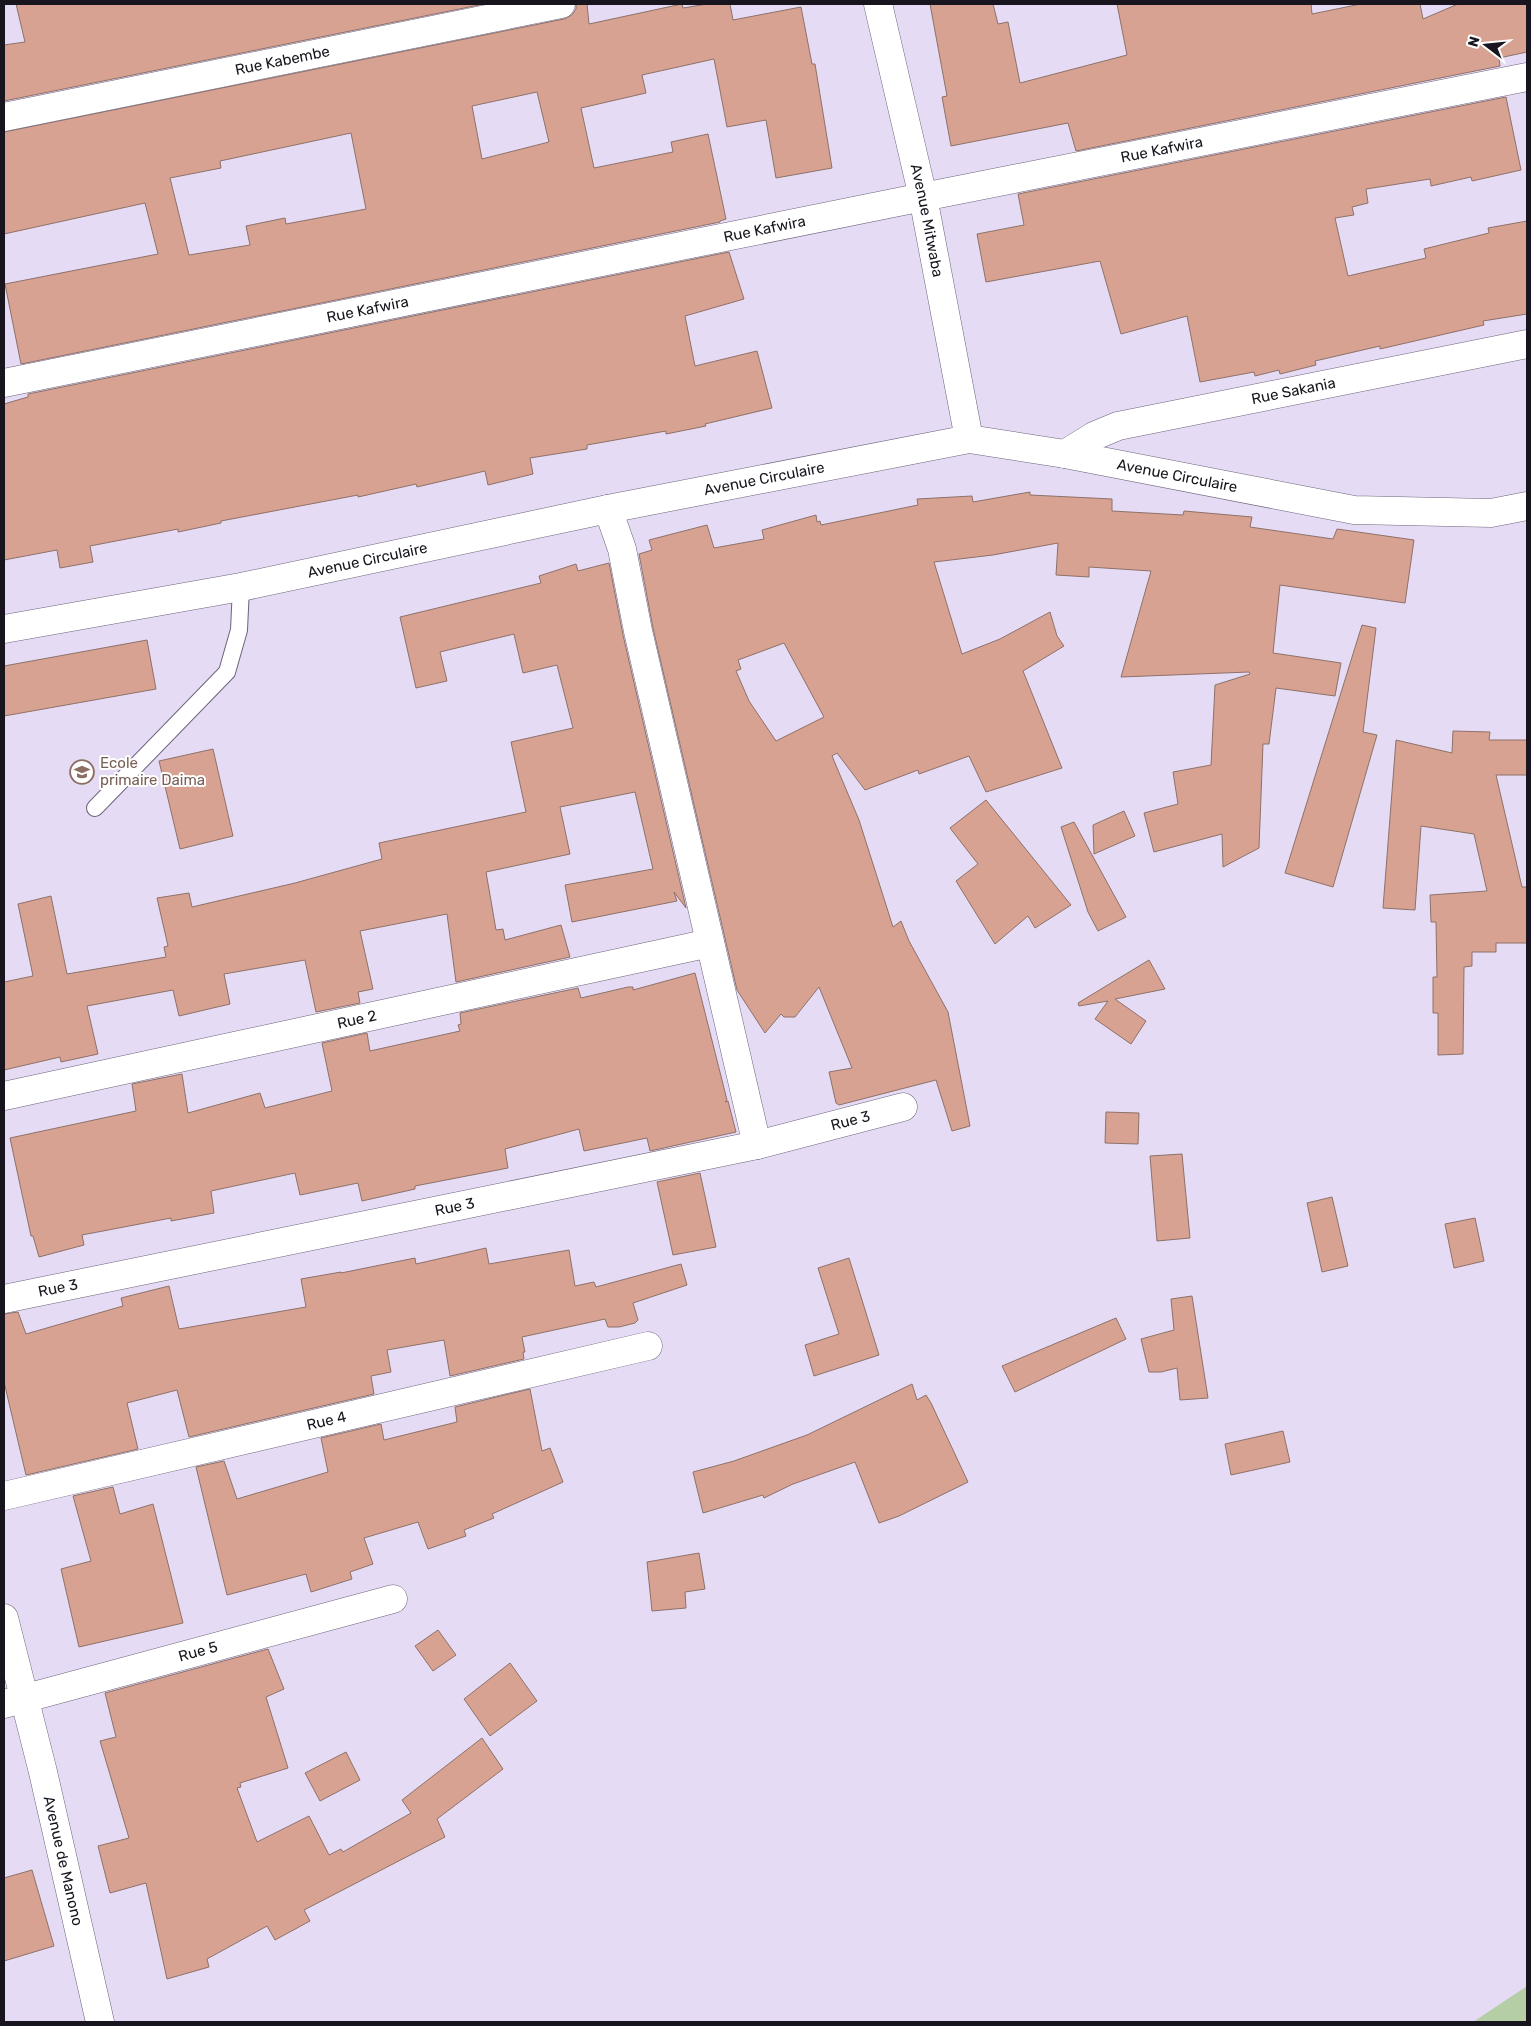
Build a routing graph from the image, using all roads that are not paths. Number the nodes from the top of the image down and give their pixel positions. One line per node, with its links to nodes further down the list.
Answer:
1 (562, 4): 4 (street, Rue Kabembe)
2 (878, 4): 5 (street, Avenue Mitwaba)
3 (1527, 77): 5 (street, Rue Kafwira)
4 (4, 117)
5 (923, 196): 7 (street, Rue Kafwira); 8 (street, Avenue Mitwaba)
6 (1527, 344): 9 (street, Rue Sakania)
7 (4, 383)
8 (969, 439): 9 (street, Avenue Circulaire); 11 (street, Avenue Circulaire)
9 (1066, 454): 10 (street, Avenue Circulaire)
10 (1527, 506)
11 (608, 509): 12 (street, Avenue Circulaire); 15 (street)
12 (241, 588): 13 (street, Avenue Circulaire); 14 (lane)
13 (4, 629)
14 (95, 808)
15 (710, 944): 16 (street, Rue 2); 18 (street)
16 (4, 1096)
17 (903, 1107): 18 (street, Rue 3)
18 (757, 1146): 19 (street, Rue 3)
19 (4, 1299)
20 (648, 1346): 21 (street, Rue 4)
21 (4, 1496)
22 (393, 1599): 24 (street, Rue 5)
23 (4, 1618): 24 (street, Avenue de Manono)
24 (14, 1702): 25 (street, Avenue de Manono)
25 (100, 2022)

